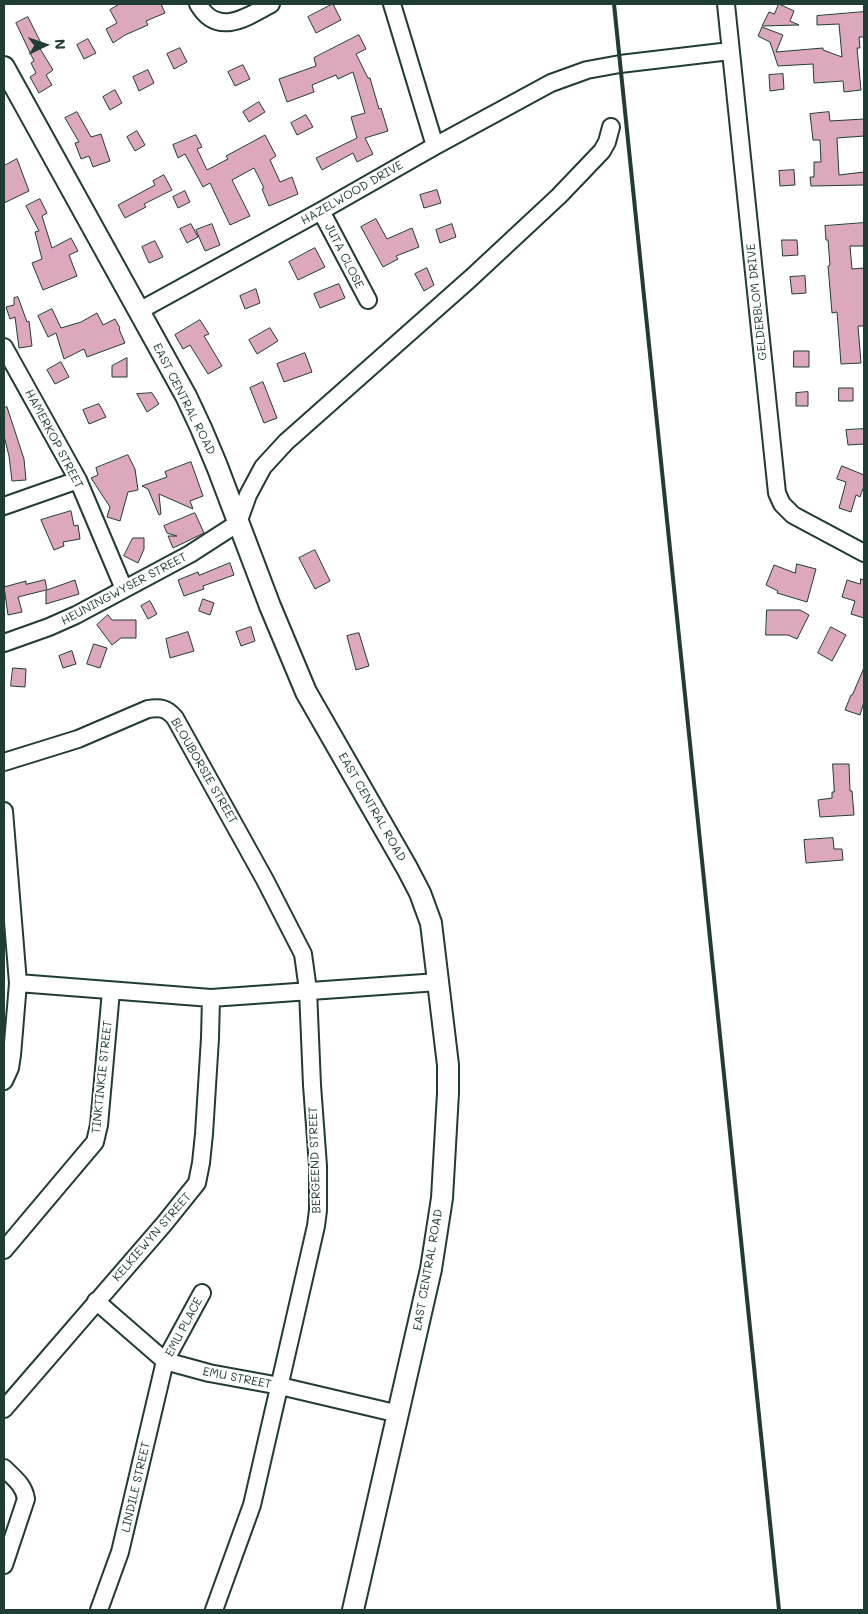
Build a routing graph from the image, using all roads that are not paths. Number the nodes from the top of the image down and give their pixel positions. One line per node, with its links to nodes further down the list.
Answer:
1 (198, 4): 2 (street)
2 (271, 4)
3 (392, 4): 8 (street)
4 (726, 4): 5 (street, GELDERBLOM DRIVE)
5 (730, 51): 8 (street, HAZELWOOD DRIVE); 16 (street, GELDERBLOM DRIVE)
6 (4, 67): 11 (street, EAST CENTRAL ROAD)
7 (611, 127): 15 (street)
8 (435, 146): 9 (street, HAZELWOOD DRIVE)
9 (321, 211): 10 (street, JUTA CLOSE); 11 (street, HAZELWOOD DRIVE)
10 (368, 300)
11 (139, 311): 15 (street, EAST CENTRAL ROAD)
12 (4, 347): 13 (street, HAMERKOP STREET)
13 (78, 480): 14 (street); 17 (street, HAMERKOP STREET)
14 (4, 506)
15 (238, 523): 17 (street, HEUNINGWYSER STREET); 21 (street, EAST CENTRAL ROAD)
16 (864, 553)
17 (124, 589): 18 (street, HEUNINGWYSER STREET)
18 (4, 643)
19 (4, 762): 23 (street, BLOUBORSIE STREET)
20 (4, 811): 22 (street)
21 (438, 982): 23 (street); 33 (street, EAST CENTRAL ROAD)
22 (18, 983): 24 (street); 26 (street)
23 (308, 990): 25 (street); 31 (street, BERGEEND STREET)
24 (111, 991): 25 (street); 27 (street, TINKTINKIE STREET)
25 (211, 998): 29 (street, KELKIEWYN STREET)
26 (4, 1081)
27 (4, 1250)
28 (202, 1293): 30 (street, EMU PLACE)
29 (96, 1302): 30 (street, EMU STREET); 32 (street, KELKIEWYN STREET)
30 (166, 1361): 31 (street, EMU STREET); 36 (street, LINDILE STREET)
31 (280, 1386): 33 (street, EMU STREET); 37 (street, BERGEEND STREET)
32 (4, 1408)
33 (399, 1414): 38 (street, EAST CENTRAL ROAD)
34 (4, 1468): 35 (street)
35 (4, 1565)
36 (99, 1610)
37 (214, 1610)
38 (353, 1610)

